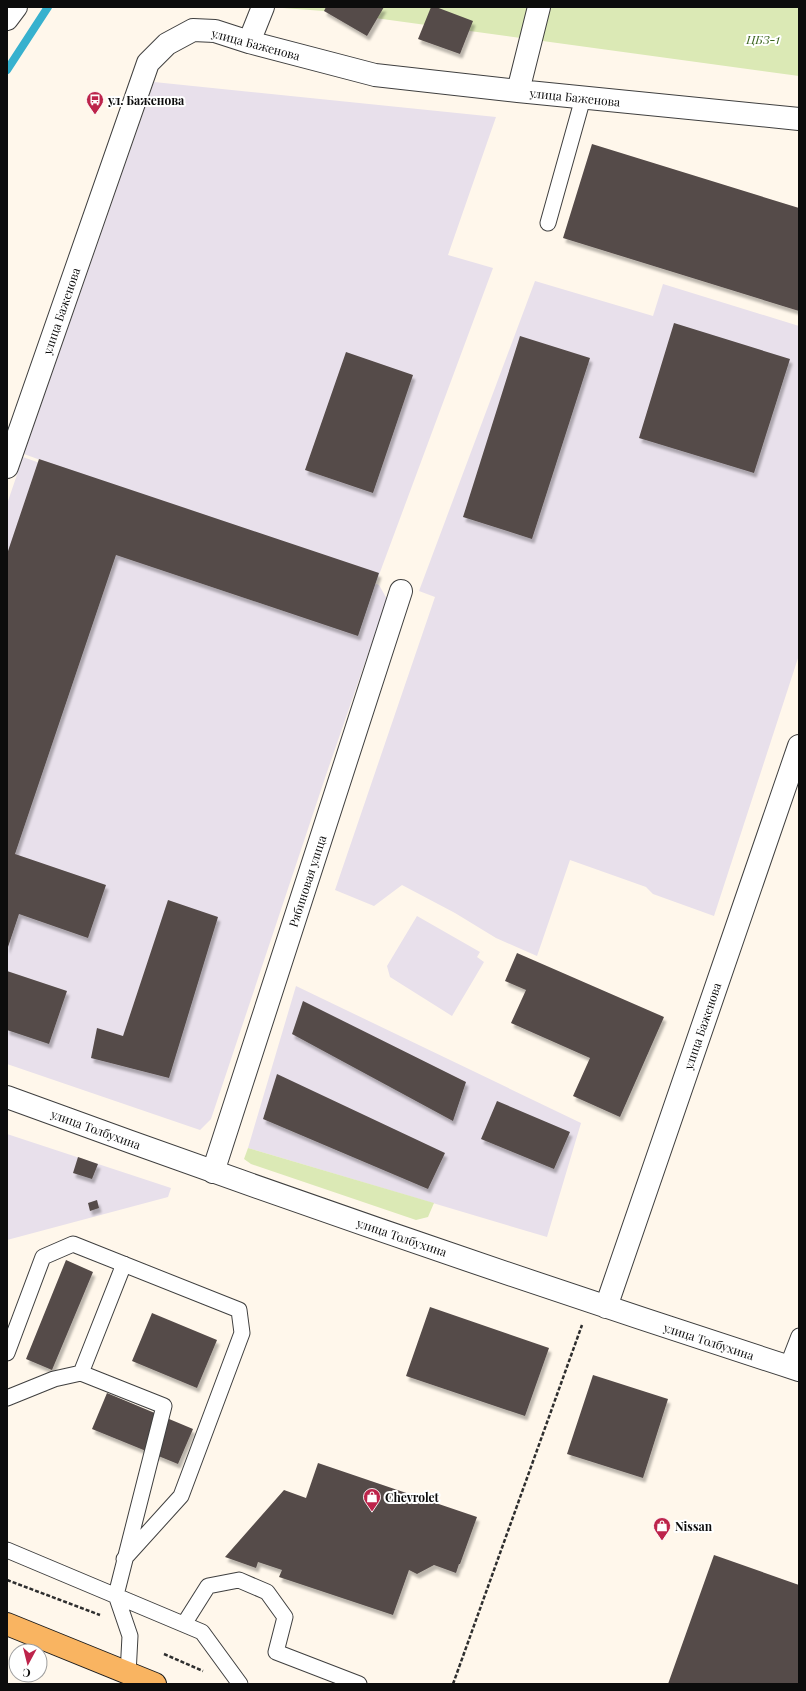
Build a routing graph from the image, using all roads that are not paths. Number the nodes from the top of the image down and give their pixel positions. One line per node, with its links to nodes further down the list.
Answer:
1 (16, 7): 4 (street)
2 (263, 7): 5 (street)
3 (540, 7): 6 (street)
4 (7, 19)
5 (249, 42): 6 (street, улица Баженова); 10 (street, улица Баженова)
6 (518, 91): 7 (street, улица Баженова)
7 (583, 98): 8 (street, улица Баженова); 9 (lane)
8 (799, 119)
9 (548, 222)
10 (7, 467)
11 (401, 591): 14 (street, Рябиновая улица)
12 (799, 746): 16 (street, улица Баженова)
13 (7, 1097): 14 (street, улица Толбухина)
14 (213, 1172): 16 (street, улица Толбухина)
15 (124, 1264): 18 (lane); 20 (lane); 23 (lane)
16 (598, 1304): 19 (street, улица Толбухина)
17 (799, 1336): 19 (lane)
18 (7, 1353)
19 (793, 1368)
20 (82, 1373): 21 (lane); 23 (lane)
21 (7, 1398)
22 (7, 1550): 24 (lane)
23 (124, 1559): 24 (lane)
24 (116, 1595): 26 (lane); 27 (lane)
25 (7, 1624): 27 (main road)
26 (184, 1624): 29 (lane); 30 (lane)
27 (128, 1674): 28 (main road)
28 (155, 1684)
29 (240, 1684)
30 (359, 1684)

